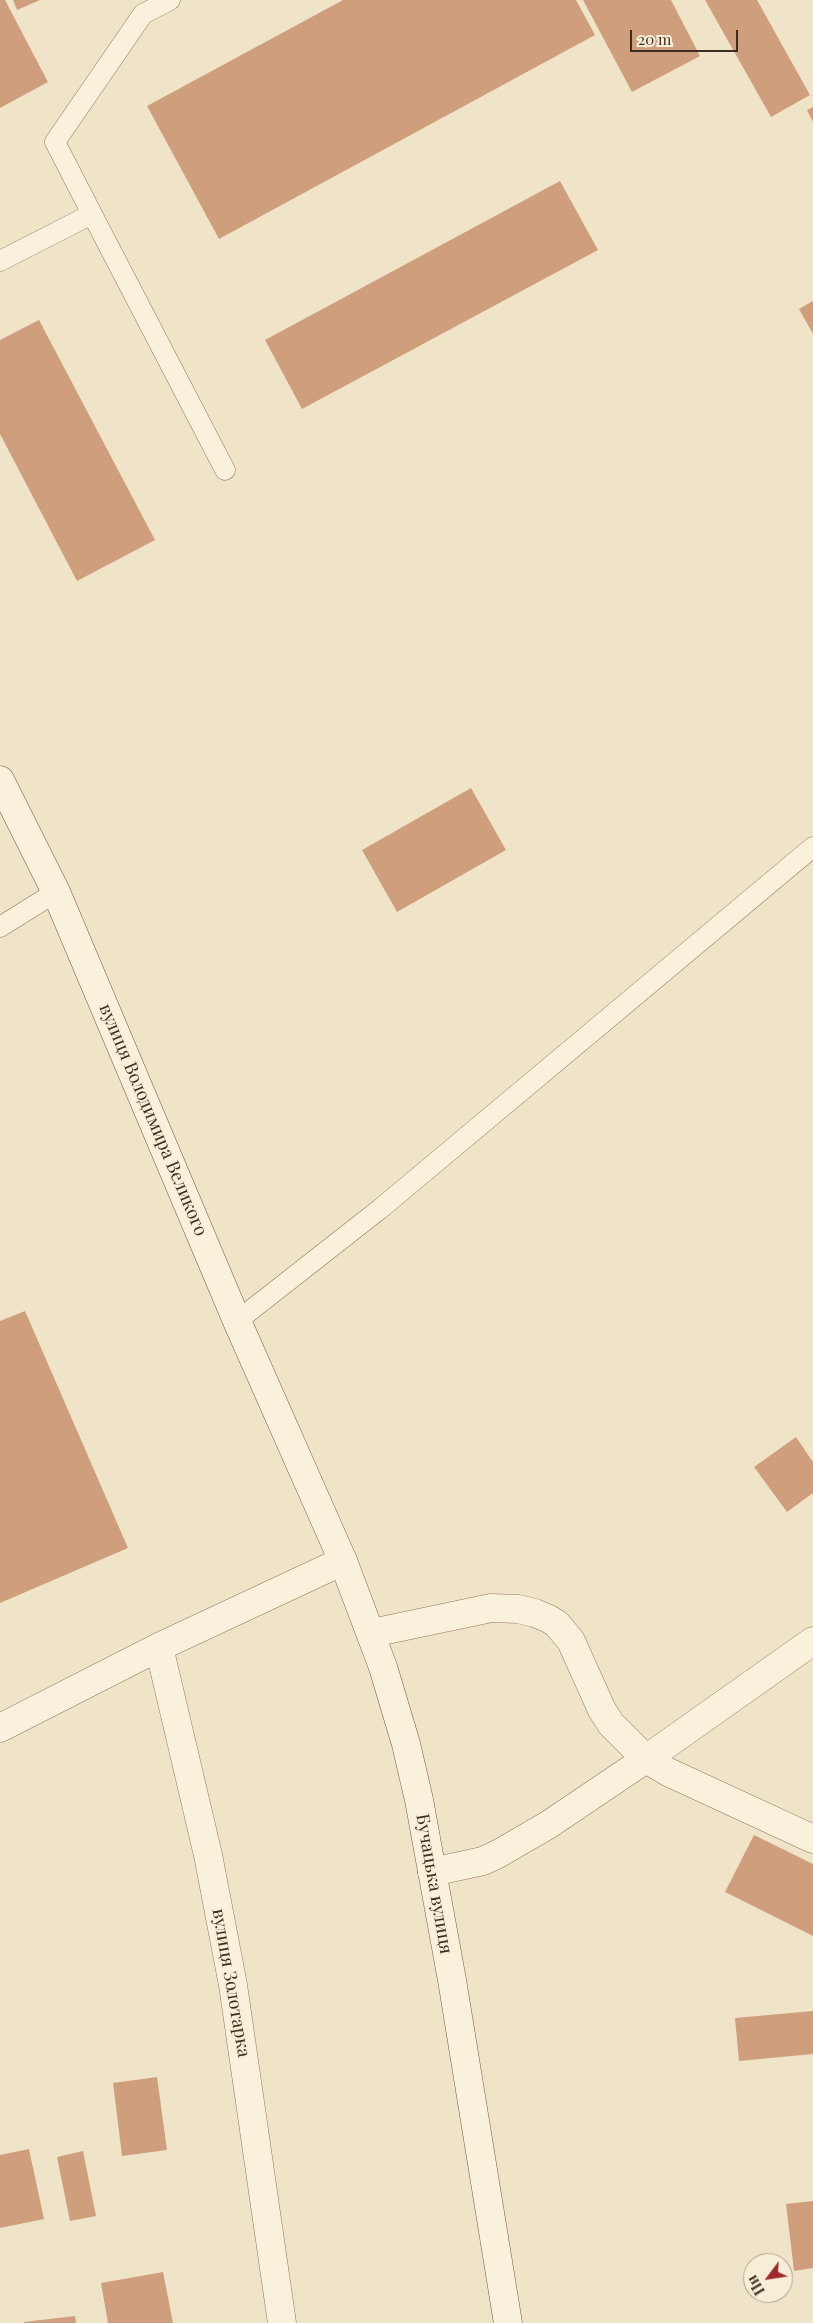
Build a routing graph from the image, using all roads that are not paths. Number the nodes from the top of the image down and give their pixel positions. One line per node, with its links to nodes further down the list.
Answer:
1 (170, 0): 2 (lane)
2 (92, 214): 3 (lane); 4 (lane)
3 (0, 261)
4 (225, 470)
5 (1, 783): 7 (street, вулиця Володимира Великого)
6 (813, 846): 9 (lane)
7 (56, 892): 8 (lane); 9 (street, вулиця Володимира Великого)
8 (0, 927)
9 (237, 1321): 10 (street, вулиця Володимира Великого)
10 (300, 1462): 11 (street, Бучацька вулиця)
11 (343, 1561): 12 (street, Бучацька вулиця); 14 (street)
12 (372, 1633): 16 (street); 18 (street, Бучацька вулиця)
13 (813, 1641): 16 (street)
14 (159, 1647): 15 (street); 19 (street, вулиця Золотарка)
15 (0, 1728)
16 (646, 1759): 17 (street); 18 (street)
17 (813, 1839)
18 (432, 1872): 20 (street, Бучацька вулиця)
19 (282, 2323)
20 (508, 2323)

